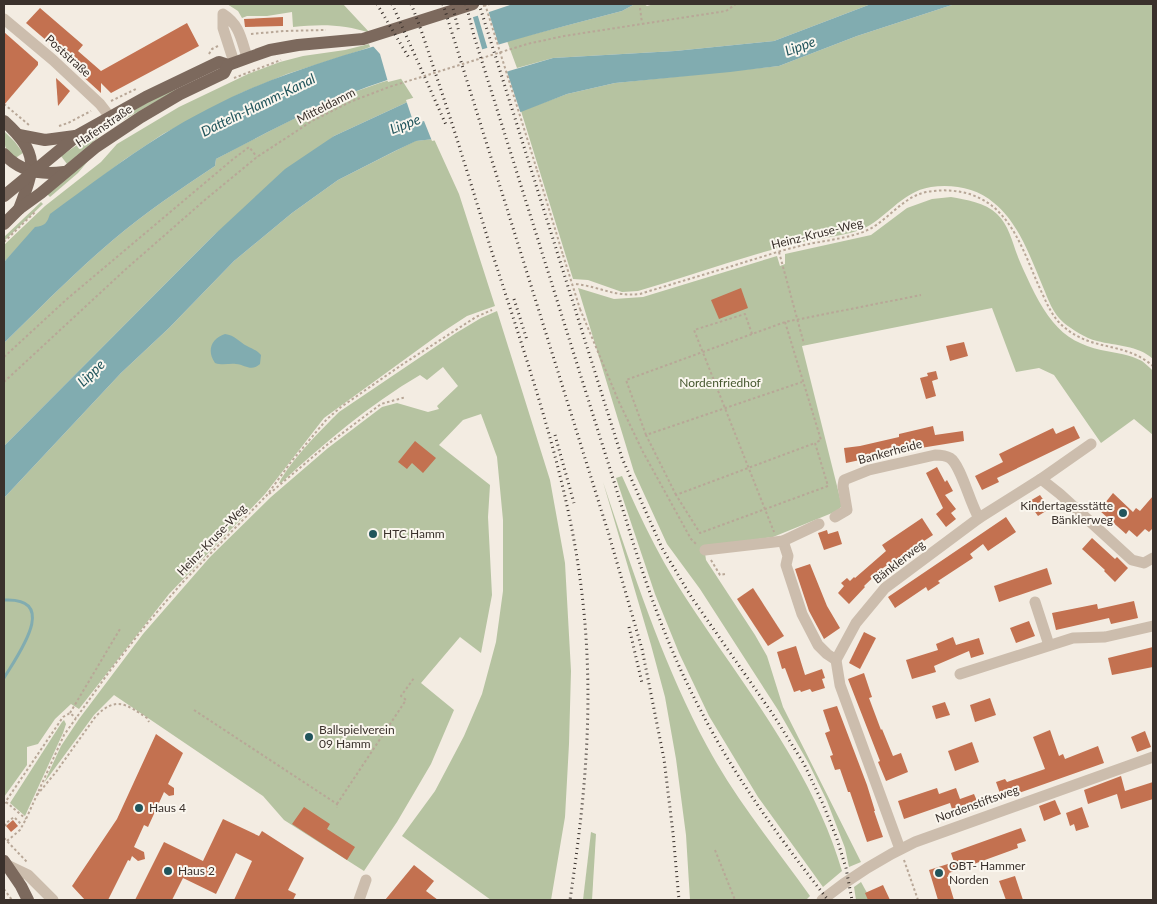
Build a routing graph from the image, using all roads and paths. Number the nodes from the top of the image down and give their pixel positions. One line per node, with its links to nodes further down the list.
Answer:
1 (485, 4): 54 (path, bridge)
2 (490, 4): 4 (path)
3 (736, 4): 7 (path, Mitteldamm)
4 (477, 5): 8 (main road, Hafenstraße)
5 (640, 8): 7 (path)
6 (4, 18): 13 (street, Poststraße)
7 (642, 23): 19 (path, Mitteldamm)
8 (247, 57): 10 (main road, Hafenstraße); 10 (street)
9 (288, 58): 11 (path)
10 (231, 64): 13 (main road, Hafenstraße); 21 (main road, Hafenstraße)
11 (231, 79)
12 (4, 104): 15 (path)
13 (110, 117): 17 (main road, Hafenstraße)
14 (4, 121): 16 (main road)
15 (34, 129)
16 (19, 135): 17 (main road); 20 (main road)
17 (78, 135): 20 (main road, Hafenstraße)
18 (4, 154): 20 (main road)
19 (257, 157): 36 (path); 38 (path, Mitteldamm)
20 (32, 171): 21 (main road); 22 (main road, Hafenstraße); 24 (main road)
21 (64, 172): 24 (main road, Hafenstraße)
22 (4, 196)
23 (42, 206): 26 (path)
24 (19, 208): 25 (main road, Hafenstraße)
25 (4, 224)
26 (4, 242)
27 (779, 252): 28 (path, Heinz-Kruse-Weg); 31 (path); 37 (path, Heinz-Kruse-Weg)
28 (576, 284)
29 (922, 295): 31 (path)
30 (492, 310): 47 (path, Heinz-Kruse-Weg)
31 (797, 319): 32 (path); 34 (path)
32 (785, 322): 33 (path); 39 (path)
33 (752, 334): 35 (path); 35 (path)
34 (804, 344)
35 (703, 352): 41 (path); 42 (path)
36 (4, 357)
37 (1153, 366)
38 (4, 382)
39 (802, 382): 41 (path); 43 (path)
40 (406, 397): 47 (path)
41 (724, 408): 42 (path); 45 (path)
42 (646, 435): 48 (path)
43 (816, 443): 45 (path); 49 (path)
44 (1091, 444): 46 (street, Bänklerweg)
45 (748, 468): 48 (path); 49 (path)
46 (1041, 479): 51 (street, Bänklerweg); 55 (street)
47 (267, 495): 66 (path, Heinz-Kruse-Weg)
48 (676, 495): 49 (path)
49 (764, 508): 53 (path)
50 (835, 516): 51 (street, Bankerheide)
51 (979, 518): 61 (street, Bänklerweg)
52 (819, 524): 53 (street)
53 (783, 540): 54 (street); 61 (street)
54 (705, 550): 56 (path)
55 (1153, 558)
56 (725, 574)
57 (1035, 602): 60 (street)
58 (1153, 626): 60 (street)
59 (120, 630): 65 (path)
60 (1049, 644): 62 (street)
61 (836, 660): 77 (street)
62 (960, 674)
63 (414, 678): 64 (path)
64 (194, 710)
65 (70, 713): 66 (path); 70 (path)
66 (76, 718): 69 (path, Heinz-Kruse-Weg)
67 (149, 722): 69 (path)
68 (1153, 757): 77 (street, Nordenstiftsweg)
69 (36, 797): 71 (path, Heinz-Kruse-Weg)
70 (5, 803): 71 (path)
71 (26, 819): 73 (path, Heinz-Kruse-Weg)
72 (6, 826): 73 (path)
73 (22, 826): 75 (path, Heinz-Kruse-Weg)
74 (4, 838): 75 (path)
75 (7, 841): 76 (path)
76 (10, 844)
77 (900, 849): 89 (street, Nordenstiftsweg); 90 (path)
78 (715, 850): 88 (path)
79 (5, 863): 81 (main road); 86 (street)
80 (366, 880): 87 (street)
81 (21, 886): 84 (main road); 85 (main road)
82 (4, 889): 83 (path)
83 (12, 900)
84 (28, 900)
85 (36, 900)
86 (53, 900)
87 (360, 900)
88 (734, 900)
89 (822, 900)
90 (918, 900)

